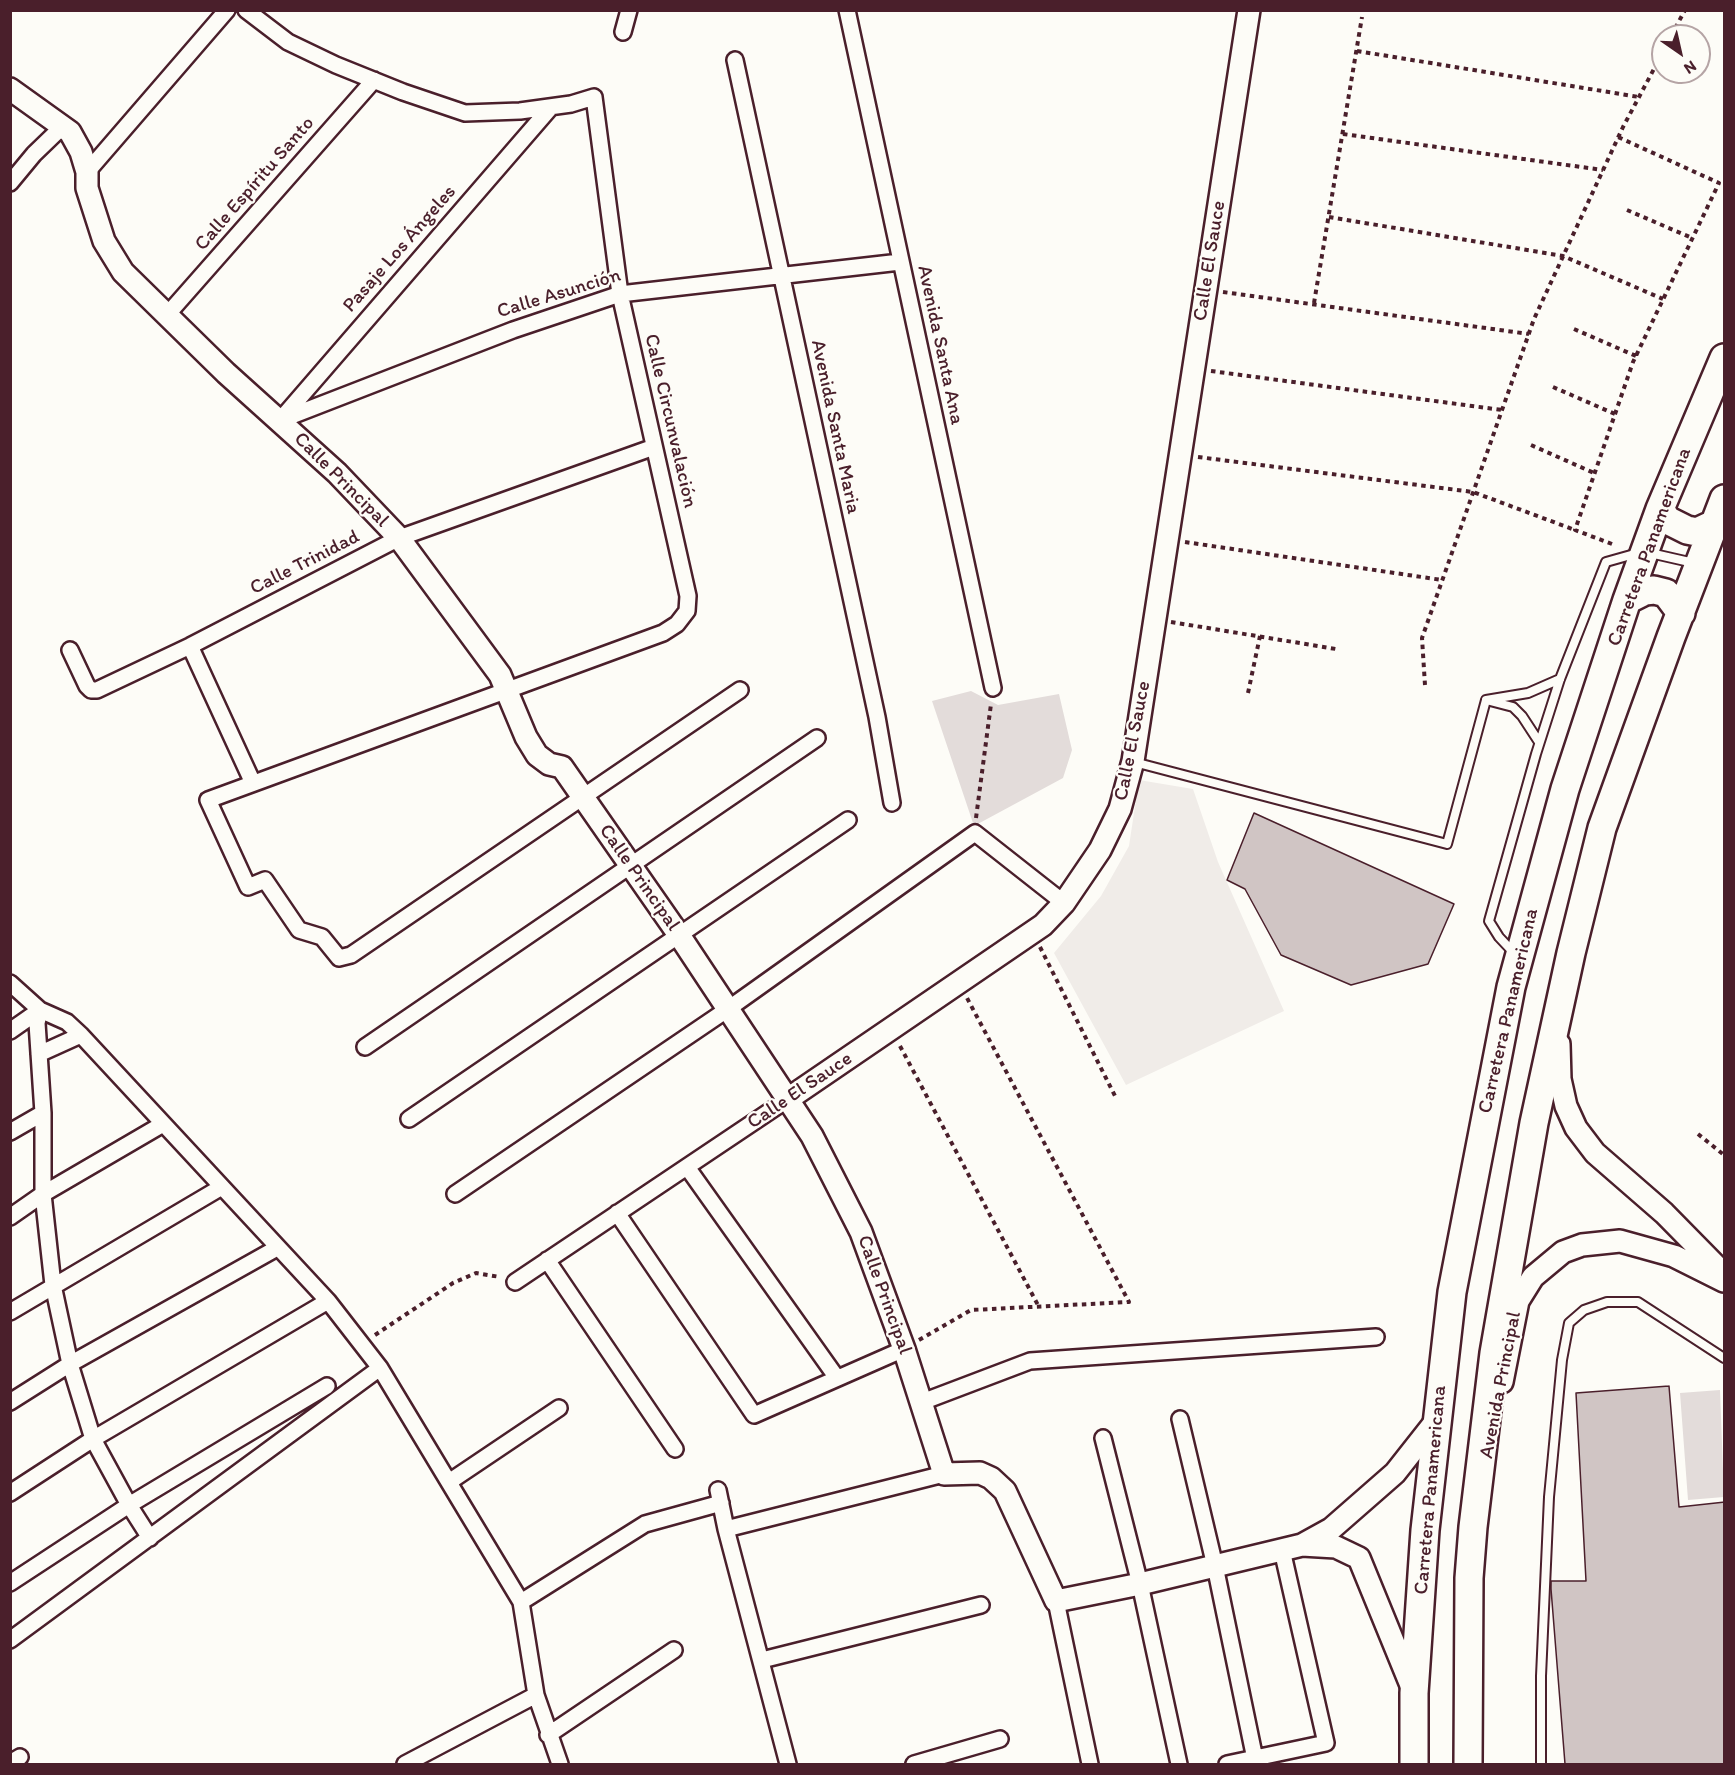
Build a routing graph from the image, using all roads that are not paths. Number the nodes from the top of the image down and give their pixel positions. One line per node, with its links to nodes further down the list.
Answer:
1 (228, 10): 12 (street)
2 (246, 10): 8 (street, Calle Circunvalación)
3 (629, 10): 6 (street)
4 (846, 10): 14 (street, Avenida Santa Ana)
5 (1249, 10): 38 (street, Calle El Sauce)
6 (623, 32)
7 (735, 60): 15 (street, Avenida Santa Maria)
8 (374, 80): 10 (street, Calle Circunvalación); 17 (street, Calle Espíritu Santo)
9 (10, 89): 11 (street, Calle Principal)
10 (551, 106): 16 (street, Calle Circunvalación); 19 (street, Pasaje Los Ángeles)
11 (63, 126): 12 (street, Calle Principal); 13 (street)
12 (87, 172): 17 (street, Calle Principal)
13 (10, 183)
14 (900, 262): 15 (street, Calle Asunción); 32 (street, Avenida Santa Ana)
15 (781, 276): 16 (street, Calle Asunción); 41 (street, Avenida Santa Maria)
16 (620, 294): 19 (street, Calle Asunción); 20 (street, Calle Circunvalación)
17 (167, 315): 19 (street, Calle Principal)
18 (1725, 358): 22 (highway, Carretera Panamericana)
19 (281, 420): 24 (street, Calle Principal)
20 (654, 447): 24 (street, Calle Trinidad); 34 (street, Calle Circunvalación)
21 (1725, 499): 23 (highway)
22 (1660, 508): 23 (highway); 25 (highway, Carretera Panamericana)
23 (1714, 524): 26 (highway)
24 (399, 538): 29 (street, Calle Trinidad); 34 (street, Calle Principal)
25 (1644, 552): 26 (lane); 27 (highway, Carretera Panamericana); 31 (lane)
26 (1698, 564): 28 (highway)
27 (1628, 600): 28 (highway); 47 (highway, Carretera Panamericana)
28 (1681, 613): 46 (highway)
29 (190, 646): 30 (street, Calle Trinidad); 39 (street)
30 (70, 650)
31 (1560, 679): 35 (lane); 37 (lane)
32 (993, 688)
33 (740, 690): 40 (street)
34 (508, 692): 39 (street, Calle Circunvalación); 40 (street, Calle Principal)
35 (1486, 700): 37 (lane); 38 (lane)
36 (817, 738): 43 (street)
37 (1539, 742): 47 (lane)
38 (1132, 761): 44 (street, Calle El Sauce)
39 (254, 783): 40 (street, Calle Circunvalación)
40 (583, 797): 43 (street, Calle Principal)
41 (892, 803)
42 (848, 820): 45 (street)
43 (631, 866): 45 (street, Calle Principal); 53 (street)
44 (1064, 903): 49 (street); 55 (street, Calle El Sauce)
45 (679, 936): 49 (street, Calle Principal); 57 (street)
46 (1571, 953): 68 (street); 93 (highway)
47 (1518, 957): 85 (highway, Carretera Panamericana)
48 (10, 983): 50 (street)
49 (728, 1009): 55 (street, Calle Principal); 63 (street)
50 (40, 1010): 51 (street); 52 (street); 54 (street)
51 (10, 1031)
52 (81, 1035): 54 (street); 58 (street)
53 (365, 1047)
54 (39, 1054): 56 (street)
55 (788, 1099): 60 (street, Calle El Sauce); 75 (street, Calle Principal)
56 (44, 1113): 59 (street); 62 (street)
57 (409, 1119)
58 (163, 1124): 61 (street); 62 (street)
59 (10, 1132)
60 (687, 1167): 64 (street, Calle El Sauce); 79 (street)
61 (220, 1188): 66 (street); 71 (street)
62 (43, 1194): 65 (street); 71 (street)
63 (455, 1194)
64 (617, 1214): 67 (street, Calle El Sauce); 79 (street)
65 (10, 1217)
66 (277, 1248): 72 (street); 77 (street)
67 (548, 1260): 70 (street, Calle El Sauce); 88 (street)
68 (1725, 1274)
69 (1725, 1281): 93 (street, Avenida Principal)
70 (514, 1282)
71 (53, 1284): 73 (street); 77 (street)
72 (328, 1301): 78 (street); 87 (street)
73 (10, 1312)
74 (1376, 1337): 82 (street)
75 (904, 1348): 79 (street); 82 (street, Calle Principal)
76 (1725, 1358): 120 (lane)
77 (70, 1364): 81 (street); 87 (street)
78 (380, 1368): 90 (street); 95 (street)
79 (837, 1378)
80 (327, 1386): 92 (street)
81 (10, 1402)
82 (922, 1402): 89 (street, Calle Principal)
83 (559, 1408): 90 (street)
84 (1180, 1419): 97 (street)
85 (1436, 1421): 96 (street); 106 (highway, Carretera Panamericana)
86 (1103, 1438): 99 (street)
87 (93, 1439): 91 (street); 92 (street)
88 (675, 1449)
89 (944, 1474): 94 (street); 100 (street)
90 (449, 1482): 101 (street)
91 (10, 1493)
92 (129, 1505): 95 (street); 98 (street)
93 (1473, 1527): 119 (highway)
94 (726, 1529): 101 (street); 105 (street)
95 (150, 1538): 103 (street)
96 (1292, 1547): 97 (street); 106 (street); 110 (street)
97 (1215, 1566): 99 (street); 110 (street)
98 (10, 1583)
99 (1140, 1584): 100 (street); 116 (street)
100 (1056, 1600): 115 (street)
101 (521, 1602): 107 (street)
102 (981, 1605): 105 (street)
103 (10, 1640)
104 (674, 1650): 108 (street)
105 (762, 1660): 113 (street)
106 (1414, 1693): 118 (highway, Carretera Panamericana)
107 (536, 1695): 108 (street); 111 (street)
108 (549, 1735): 112 (street)
109 (1000, 1739): 114 (street)
110 (1255, 1759): 117 (street)
111 (405, 1764)
112 (560, 1764)
113 (788, 1764)
114 (914, 1764)
115 (1090, 1764)
116 (1179, 1764)
117 (1227, 1764)
118 (1414, 1764)
119 (1468, 1764)
120 (1541, 1764)

